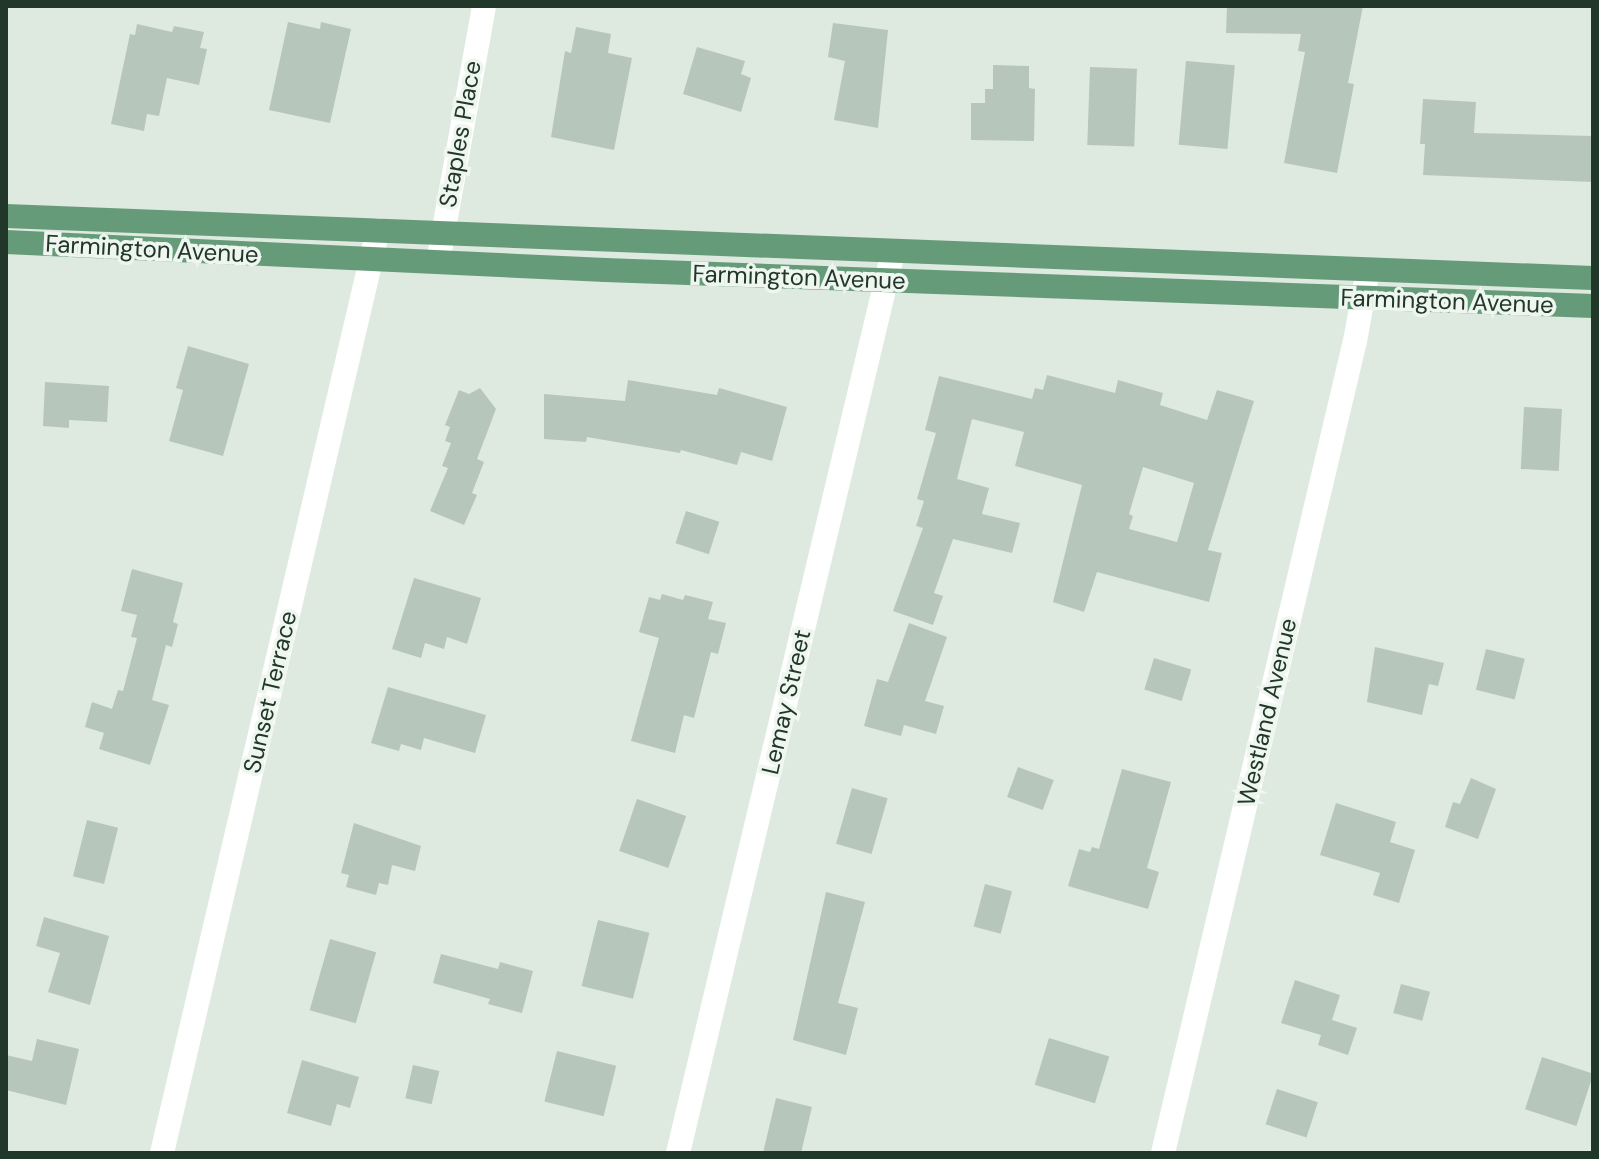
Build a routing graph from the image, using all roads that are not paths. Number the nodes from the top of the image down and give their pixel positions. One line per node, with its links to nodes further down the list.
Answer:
1 (484, 6): 4 (street, Staples Place)
2 (6, 216): 3 (main road, Farmington Avenue)
3 (378, 230): 4 (main road, Farmington Avenue); 7 (street, Sunset Terrace)
4 (442, 233): 6 (main road, Farmington Avenue); 8 (street, Staples Place)
5 (6, 242): 7 (main road, Farmington Avenue)
6 (893, 252): 9 (main road, Farmington Avenue); 11 (street, Lemay Street)
7 (371, 260): 8 (main road, Farmington Avenue); 14 (street, Sunset Terrace)
8 (438, 262): 11 (main road, Farmington Avenue)
9 (1368, 270): 10 (main road, Farmington Avenue); 12 (street, Westland Avenue)
10 (1593, 278)
11 (887, 280): 12 (main road, Farmington Avenue); 15 (street, Lemay Street)
12 (1364, 298): 13 (main road, Farmington Avenue); 16 (street, Westland Avenue)
13 (1593, 306)
14 (162, 1153)
15 (678, 1153)
16 (1163, 1153)

